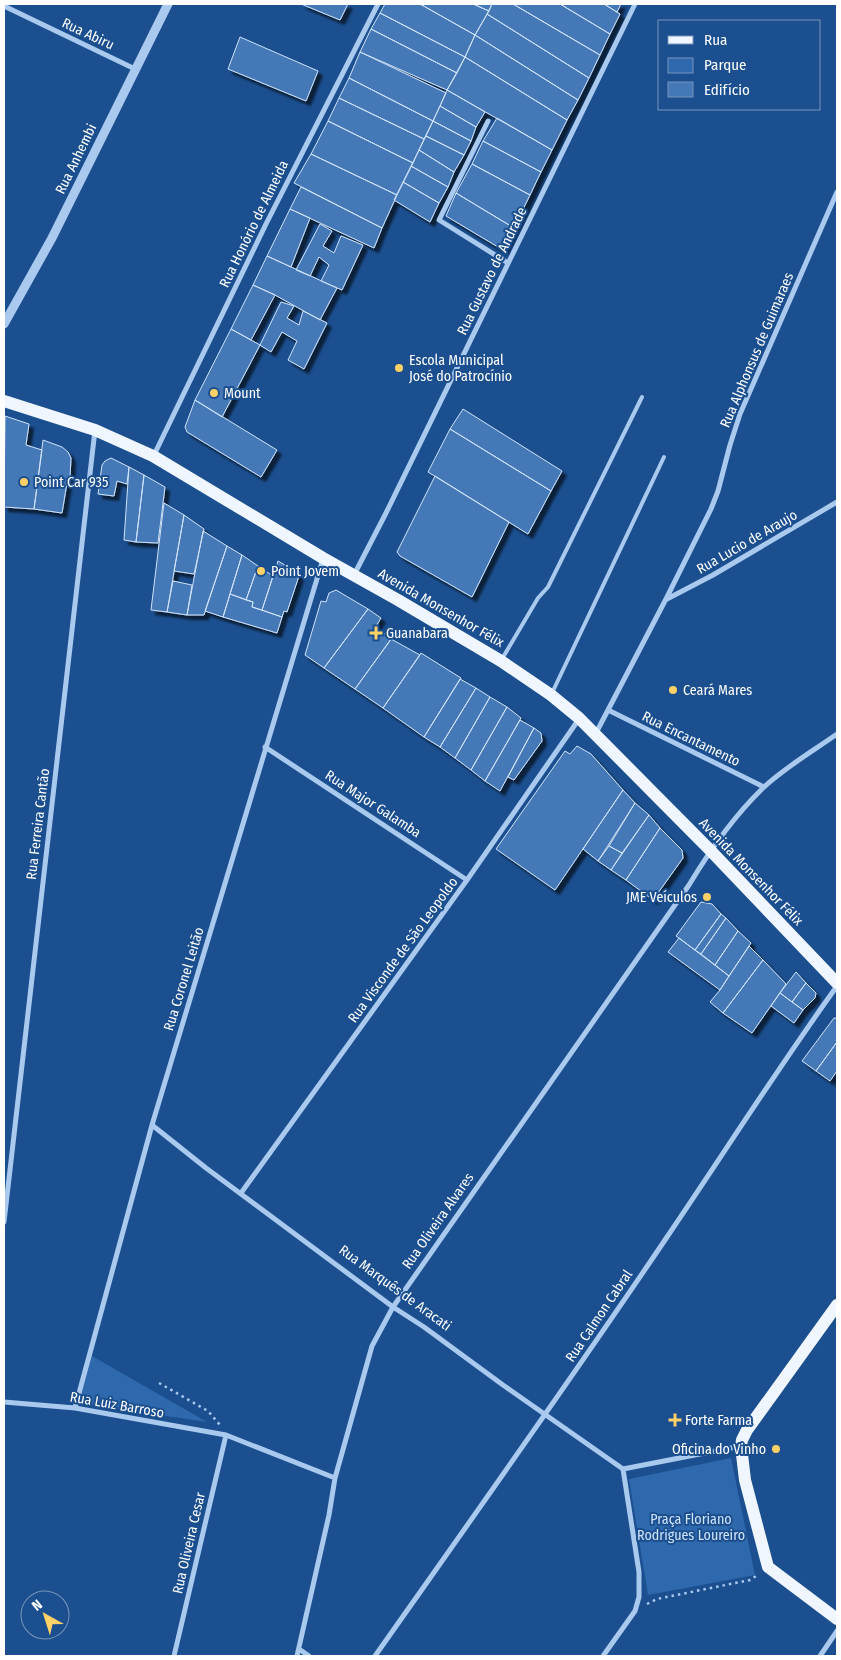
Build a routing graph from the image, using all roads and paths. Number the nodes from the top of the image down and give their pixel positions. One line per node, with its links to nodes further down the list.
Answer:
1 (168, 4): 5 (street, Rua Anhembi)
2 (378, 4): 13 (street, Rua Honório de Almeida)
3 (635, 4): 8 (street, Rua Gustavo de Andrade)
4 (4, 6): 5 (street, Rua Abiru)
5 (135, 69): 9 (street, Rua Anhembi)
6 (488, 122): 8 (street)
7 (837, 192): 18 (street, Rua Alphonsus de Guimaraes)
8 (508, 262): 17 (street, Rua Gustavo de Andrade)
9 (4, 324)
10 (642, 397): 19 (lane)
11 (4, 401): 12 (main road, Avenida Monsenhor Félix)
12 (95, 430): 13 (main road, Avenida Monsenhor Félix); 32 (street, Rua Ferreira Cantão)
13 (153, 456): 16 (main road, Avenida Monsenhor Félix)
14 (664, 457): 20 (lane)
15 (837, 502): 18 (street, Rua Lucio de Araujo)
16 (323, 558): 17 (main road, Avenida Monsenhor Félix); 25 (street, Rua Coronel Leitão)
17 (354, 575): 19 (main road, Avenida Monsenhor Félix)
18 (666, 599): 21 (street, Rua Alphonsus de Guimaraes)
19 (501, 661): 20 (main road, Avenida Monsenhor Félix)
20 (551, 695): 22 (main road, Avenida Monsenhor Félix)
21 (608, 710): 23 (street, Rua Alphonsus de Guimaraes); 26 (street, Rua Encantamento)
22 (579, 718): 23 (main road, Avenida Monsenhor Félix); 28 (street, Rua Visconde de São Leopoldo)
23 (595, 734): 27 (main road, Avenida Monsenhor Félix)
24 (837, 734): 26 (street, Rua Oliveira Alvares)
25 (266, 747): 28 (street, Rua Major Galamba); 30 (street, Rua Coronel Leitão)
26 (764, 788): 27 (street, Rua Oliveira Alvares)
27 (710, 850): 29 (main road, Avenida Monsenhor Félix); 34 (street, Rua Oliveira Alvares)
28 (467, 880): 31 (street, Rua Visconde de São Leopoldo)
29 (837, 984): 38 (street, Rua Calmon Cabral)
30 (152, 1125): 31 (street, Rua Marquês de Aracati); 37 (street, Rua Coronel Leitão)
31 (241, 1193): 34 (street, Rua Marquês de Aracati)
32 (4, 1222)
33 (837, 1305): 40 (main road)
34 (393, 1306): 38 (street, Rua Marquês de Aracati); 42 (street, Rua Oliveira Alvares)
35 (159, 1383): 39 (path, Rua Luiz Barroso)
36 (4, 1402): 37 (street, Rua Luiz Barroso)
37 (74, 1408): 39 (street, Rua Luiz Barroso)
38 (546, 1414): 41 (street, Rua Marquês de Aracati); 51 (street, Rua Calmon Cabral)
39 (226, 1435): 42 (street, Rua Luiz Barroso); 48 (street, Rua Oliveira Cesar)
40 (741, 1446): 41 (street); 43 (main road)
41 (624, 1469): 44 (street)
42 (335, 1478): 47 (street, Rua Oliveira Alvares)
43 (768, 1567): 44 (path); 45 (main road)
44 (635, 1611): 52 (street)
45 (837, 1619)
46 (837, 1631): 53 (street)
47 (299, 1649): 49 (street, Rua Oliveira Alvares); 50 (street)
48 (174, 1656)
49 (297, 1656)
50 (309, 1656)
51 (375, 1656)
52 (603, 1656)
53 (820, 1656)

